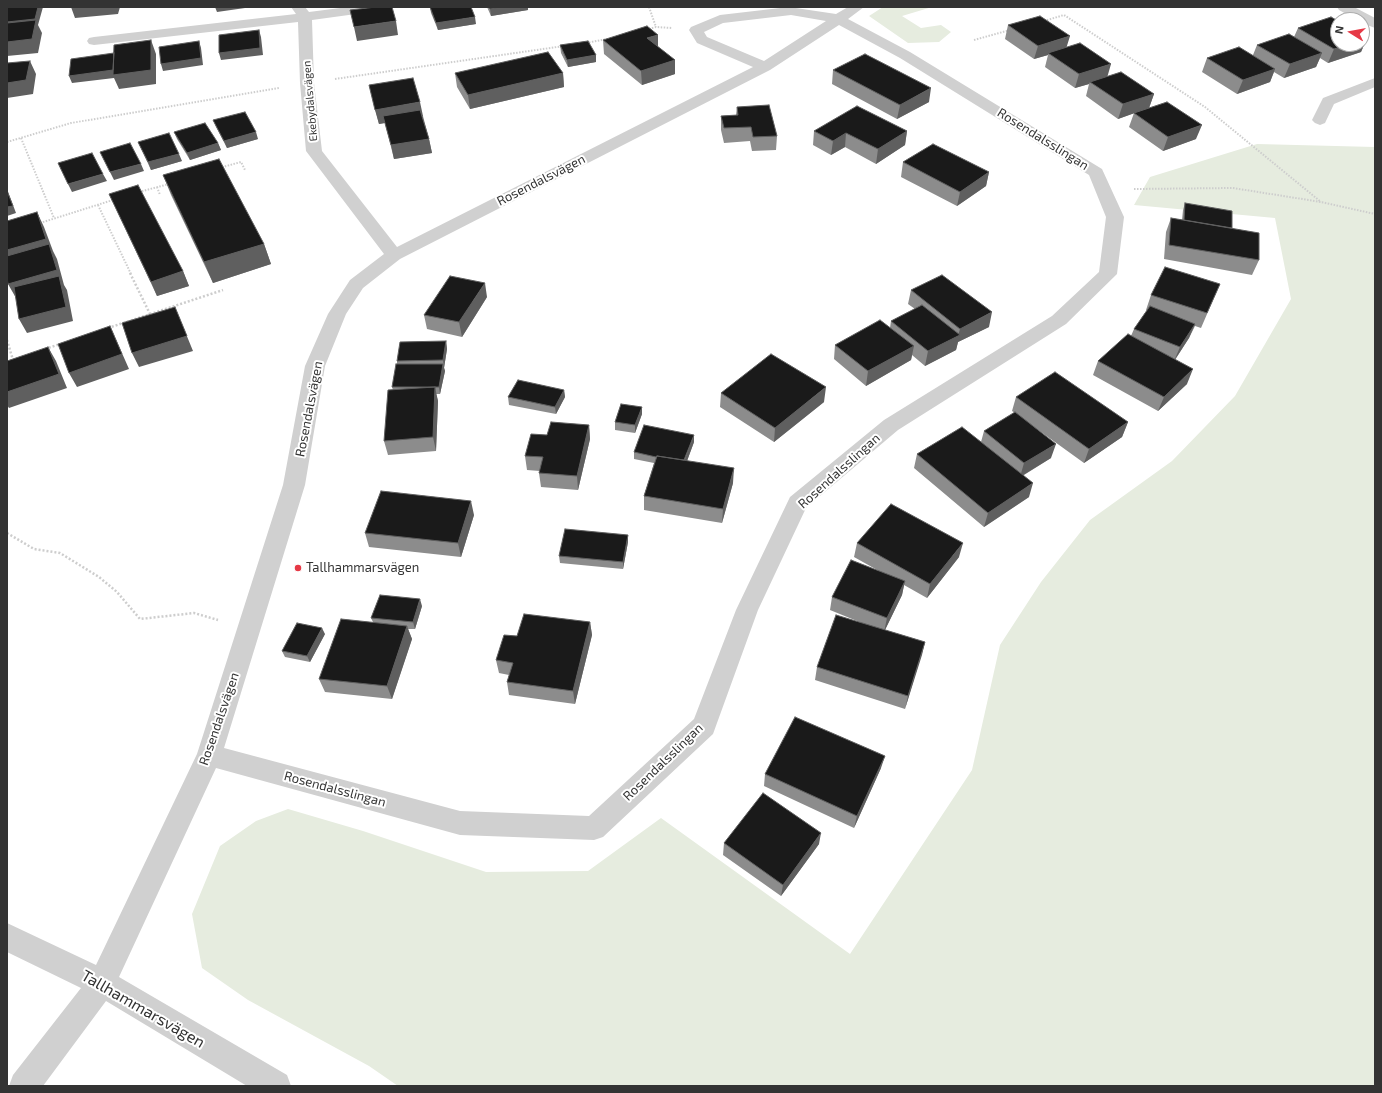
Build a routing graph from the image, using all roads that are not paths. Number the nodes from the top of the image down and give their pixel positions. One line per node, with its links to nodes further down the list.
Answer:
1 (378, 7): 4 (street)
2 (857, 7): 5 (street, Rosendalsvägen)
3 (1344, 7): 6 (street)
4 (302, 12): 7 (street); 11 (street, Ekebydalsvägen)
5 (838, 19): 8 (street, Rosendalsvägen); 8 (street, Rosendalsslingan); 12 (street, Rosendalsslingan)
6 (1375, 24)
7 (94, 41)
8 (765, 67): 11 (street, Rosendalsvägen)
9 (1375, 82): 10 (street)
10 (1320, 120)
11 (394, 255): 12 (street, Rosendalsvägen)
12 (209, 755): 14 (street, Rosendalsvägen)
13 (7, 937): 14 (street, Tallhammarsvägen)
14 (102, 983): 15 (street, Rosendalsvägen); 16 (street, Tallhammarsvägen)
15 (24, 1086)
16 (276, 1086)

